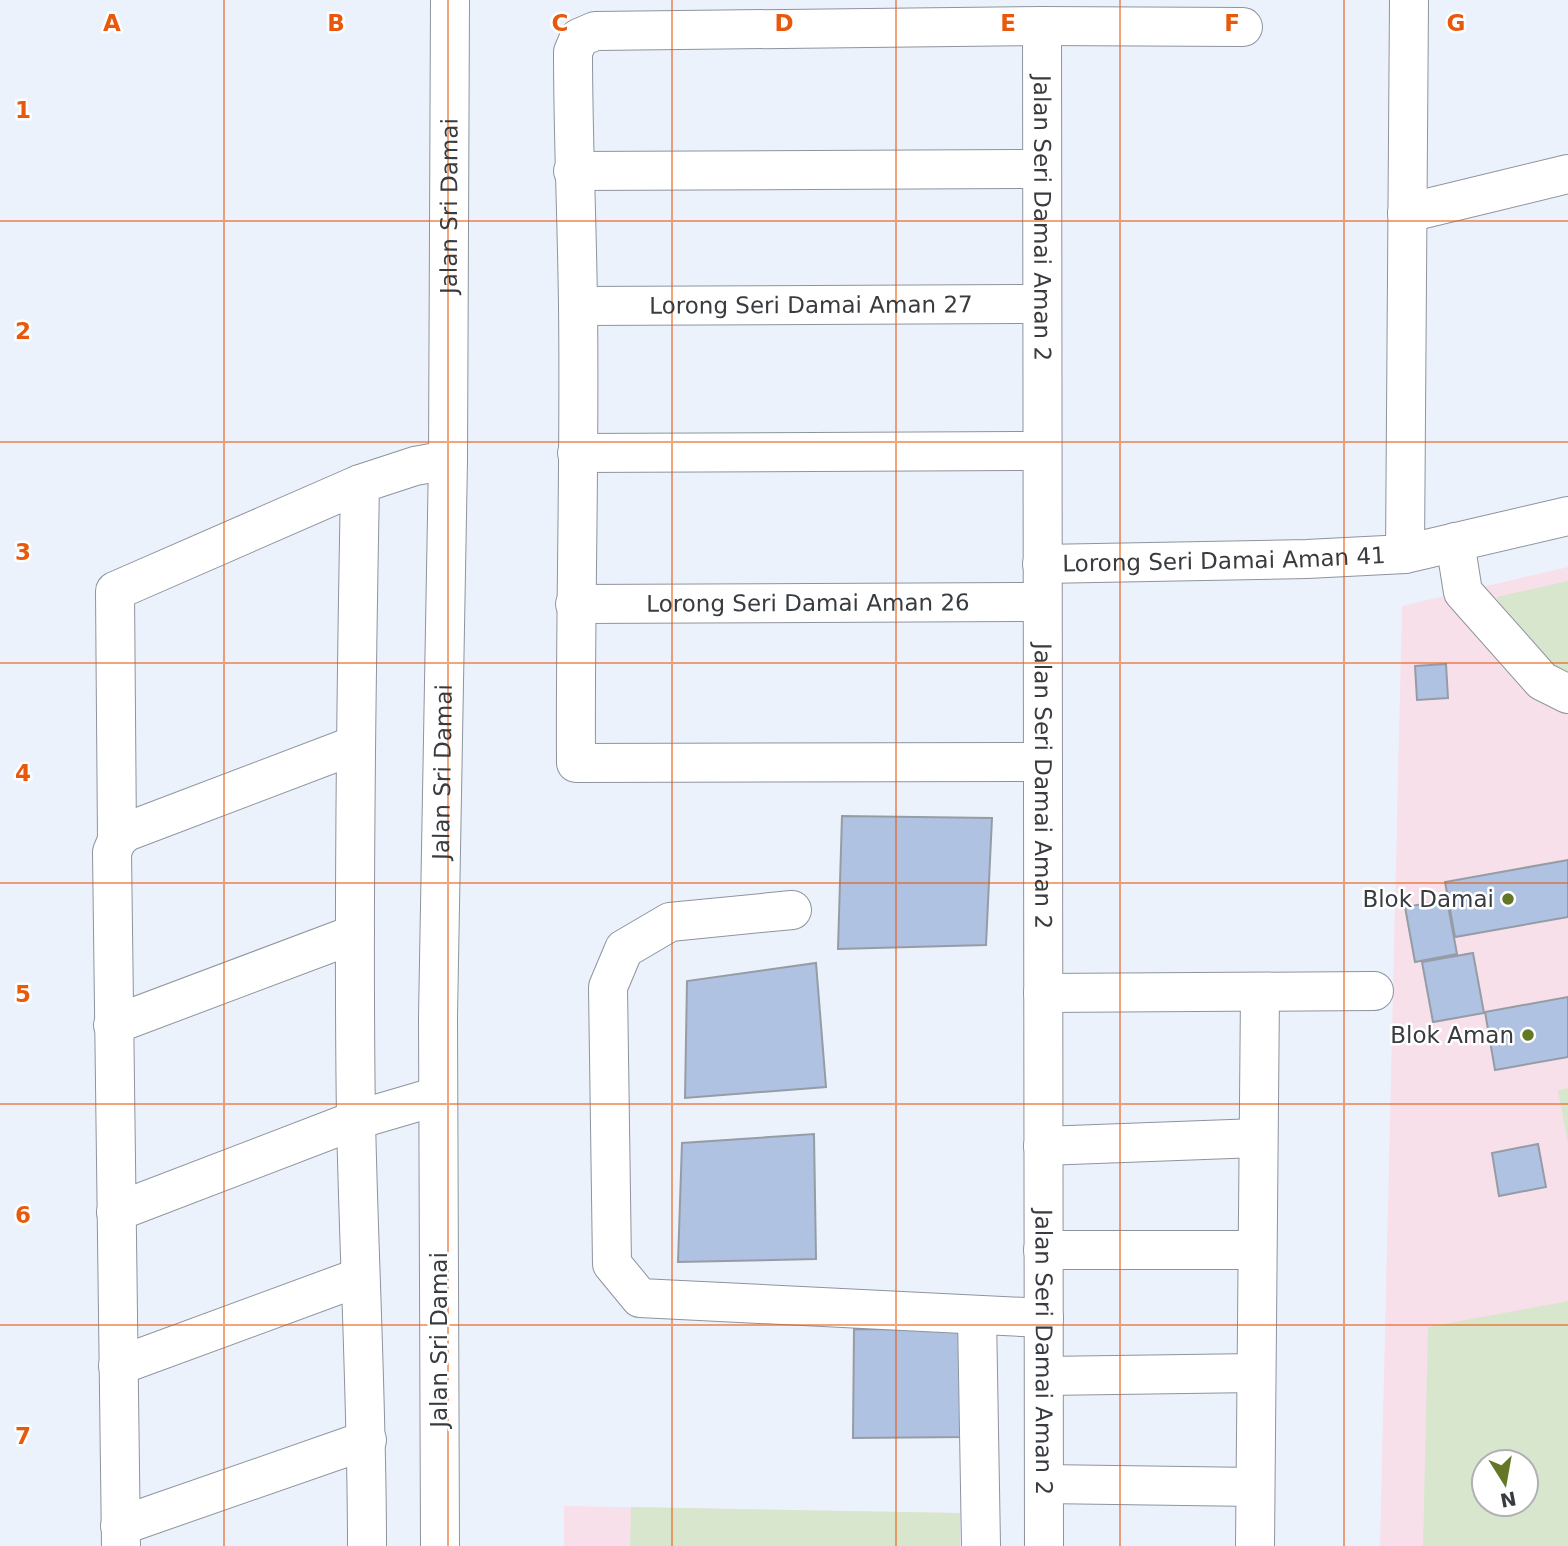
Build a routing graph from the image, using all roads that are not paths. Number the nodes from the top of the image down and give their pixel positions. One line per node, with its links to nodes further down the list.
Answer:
1 (450, 0): 13 (street, Jalan Sri Damai)
2 (1409, 0): 8 (street)
3 (1042, 26): 4 (street); 5 (street, Jalan Seri Damai Aman 2); 6 (street)
4 (1243, 27)
5 (1042, 169): 6 (street); 9 (street, Jalan Seri Damai Aman 2)
6 (573, 171): 10 (street)
7 (1568, 174): 8 (street)
8 (1407, 213): 17 (street)
9 (1042, 304): 10 (street, Lorong Seri Damai Aman 27); 11 (street, Jalan Seri Damai Aman 2)
10 (578, 306): 12 (street)
11 (1042, 451): 12 (street); 18 (street, Jalan Seri Damai Aman 2)
12 (576, 453): 20 (street)
13 (448, 460): 14 (street); 31 (street, Jalan Sri Damai)
14 (360, 484): 22 (street); 24 (street)
15 (1568, 516): 16 (street, Lorong Seri Damai Aman 41)
16 (1455, 542): 17 (street, Lorong Seri Damai Aman 41); 21 (street)
17 (1405, 554): 18 (street, Lorong Seri Damai Aman 41)
18 (1042, 564): 19 (street, Jalan Seri Damai Aman 2)
19 (1042, 602): 20 (street, Lorong Seri Damai Aman 26); 23 (street, Jalan Seri Damai Aman 2)
20 (575, 604): 23 (street)
21 (1568, 694)
22 (355, 745): 24 (street); 26 (street)
23 (1043, 762): 29 (street, Jalan Seri Damai Aman 2)
24 (117, 839): 30 (street)
25 (792, 910): 39 (street)
26 (355, 934): 30 (street); 32 (street)
27 (1374, 991): 28 (street)
28 (1260, 992): 29 (street); 33 (street)
29 (1043, 993): 34 (street, Jalan Seri Damai Aman 2)
30 (113, 1025): 35 (street)
31 (438, 1096): 32 (street); 49 (street, Jalan Sri Damai)
32 (356, 1119): 35 (street); 38 (street)
33 (1258, 1139): 34 (street); 37 (street)
34 (1043, 1146): 36 (street, Jalan Seri Damai Aman 2)
35 (116, 1212): 41 (street)
36 (1043, 1250): 37 (street); 40 (street, Jalan Seri Damai Aman 2)
37 (1257, 1250): 42 (street)
38 (360, 1277): 41 (street); 44 (street)
39 (977, 1315): 40 (street); 50 (street)
40 (1044, 1318): 43 (street, Jalan Seri Damai Aman 2)
41 (118, 1366): 47 (street)
42 (1256, 1373): 43 (street); 46 (street)
43 (1044, 1376): 45 (street, Jalan Seri Damai Aman 2)
44 (367, 1440): 47 (street); 48 (street)
45 (1044, 1484): 46 (street); 51 (street, Jalan Seri Damai Aman 2)
46 (1255, 1487): 52 (street)
47 (121, 1536)
48 (367, 1546)
49 (440, 1546)
50 (981, 1546)
51 (1044, 1546)
52 (1255, 1546)

